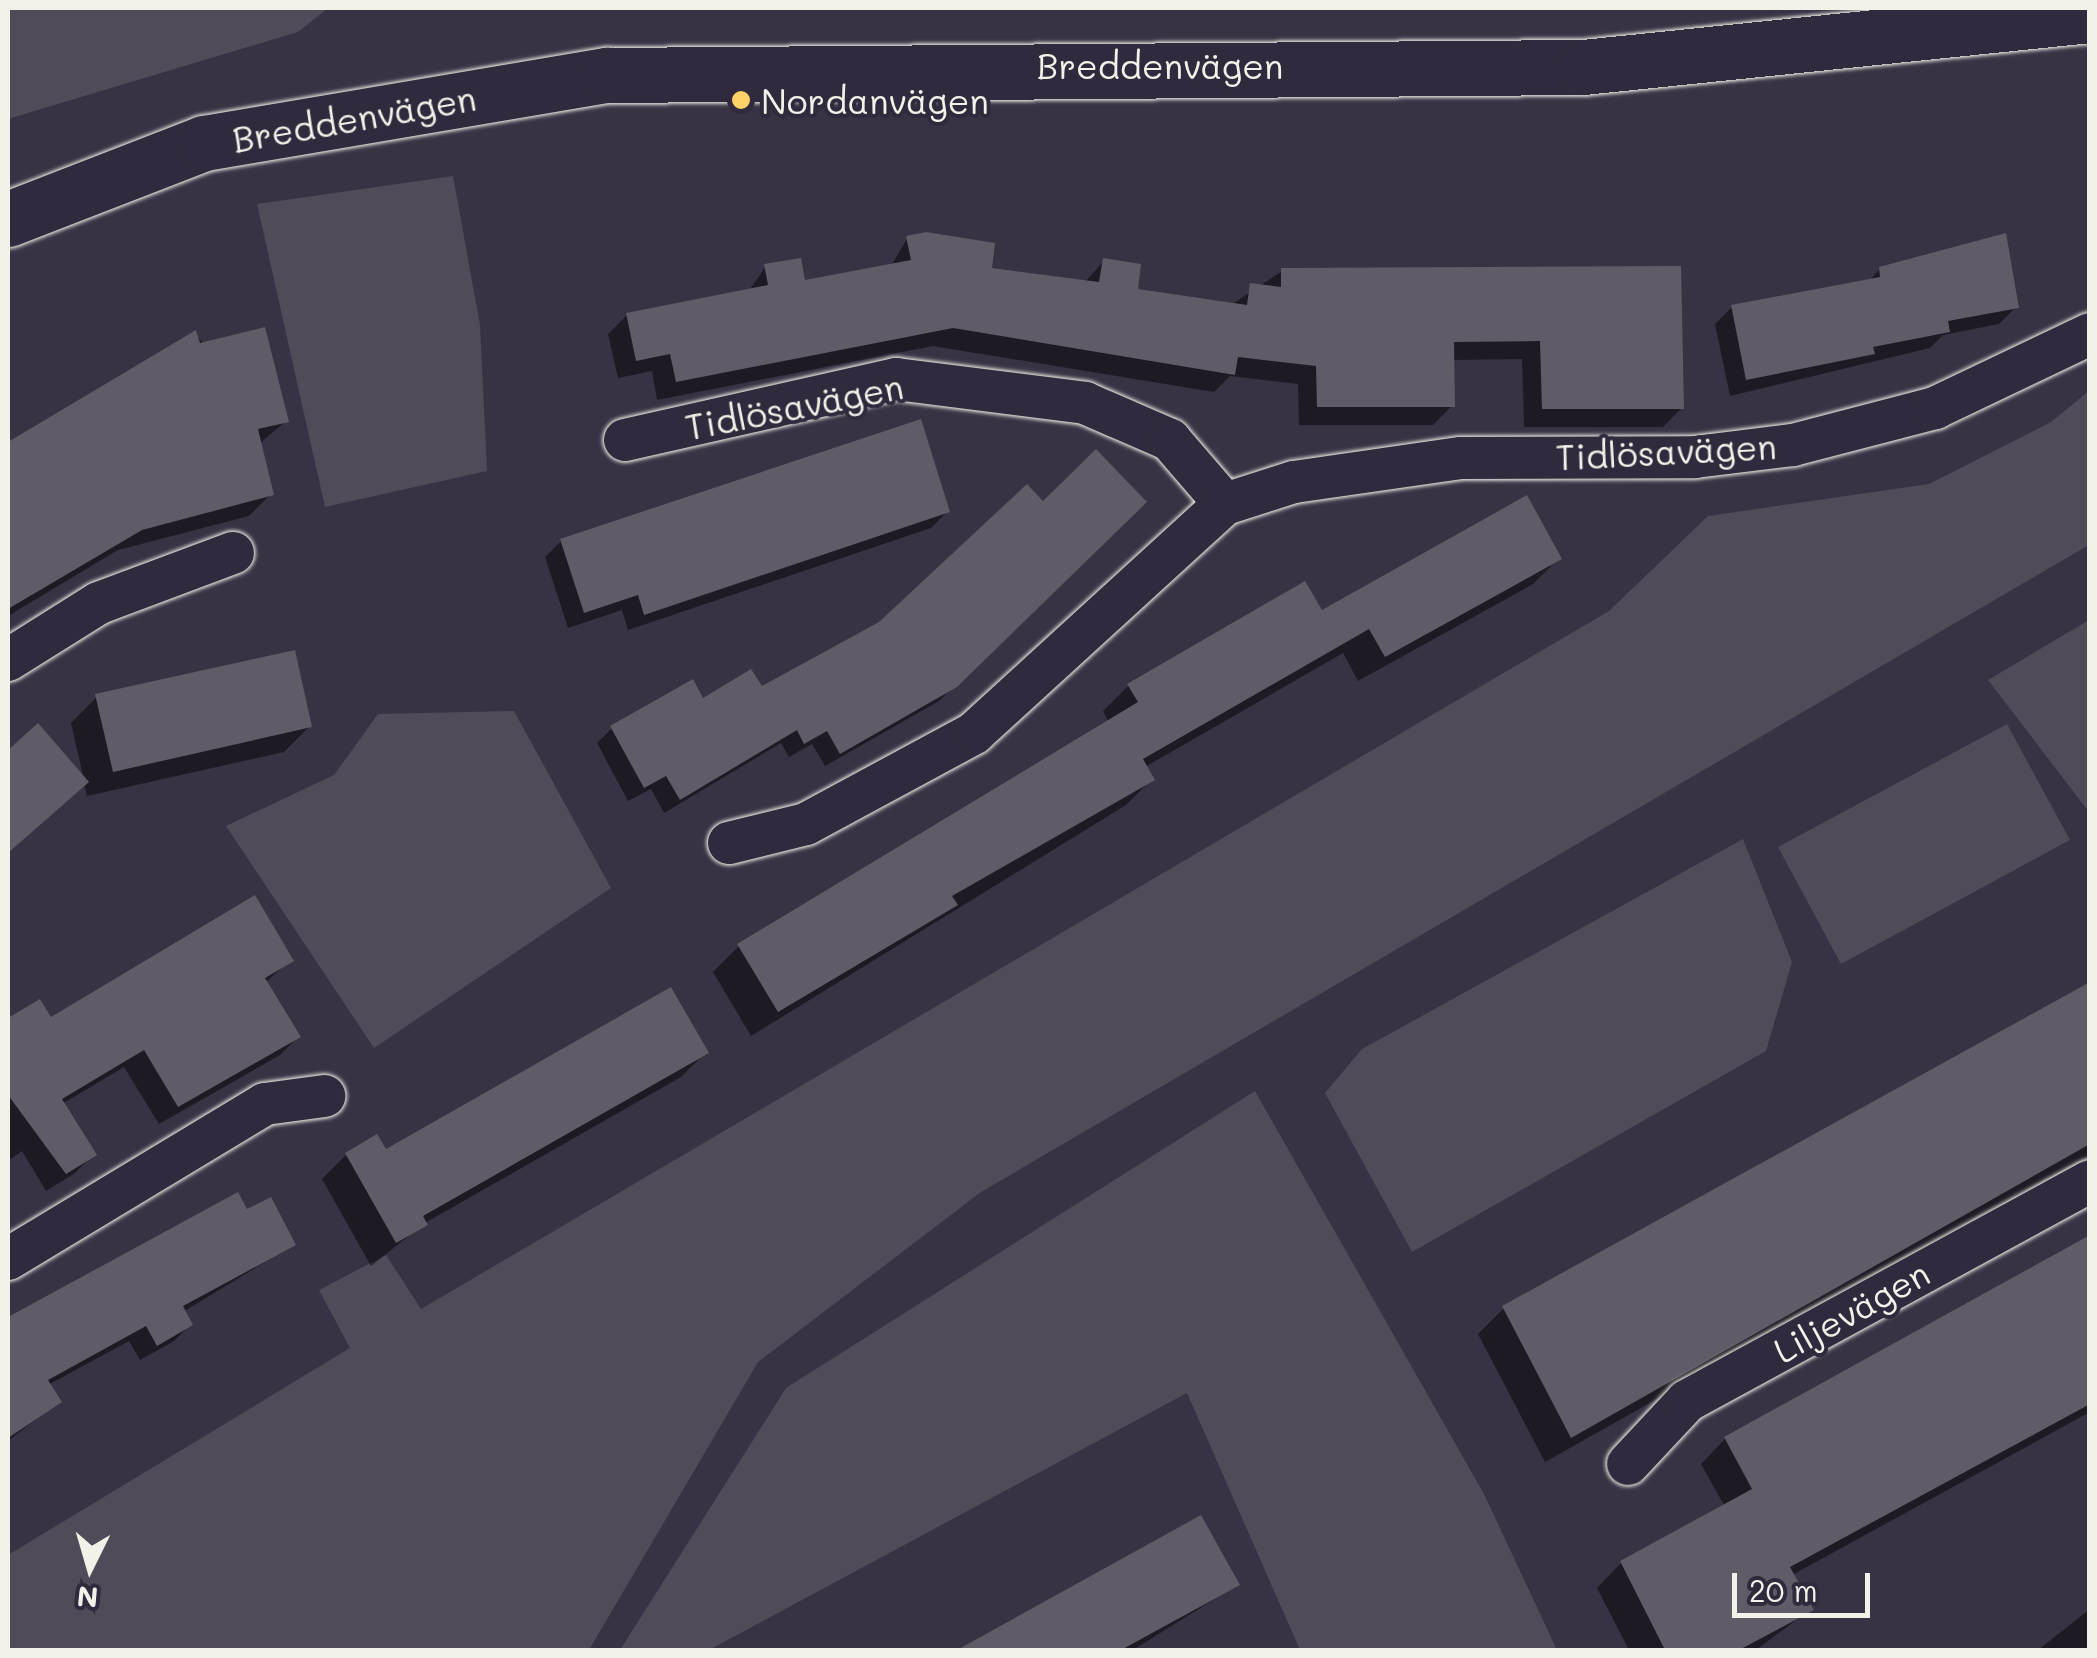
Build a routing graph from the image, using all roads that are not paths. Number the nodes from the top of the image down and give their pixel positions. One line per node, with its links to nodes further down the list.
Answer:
1 (2090, 15): 2 (street, Breddenvägen)
2 (1851, 26): 3 (street, Breddenvägen)
3 (8, 219)
4 (2090, 334): 6 (street, Tidlösavägen)
5 (625, 440): 6 (street, Tidlösavägen)
6 (1225, 504): 9 (street, Tidlösavägen)
7 (233, 554): 8 (street)
8 (8, 660)
9 (729, 842)
10 (324, 1096): 12 (street)
11 (2090, 1181): 13 (street, Liljevägen)
12 (8, 1258)
13 (1628, 1464)

